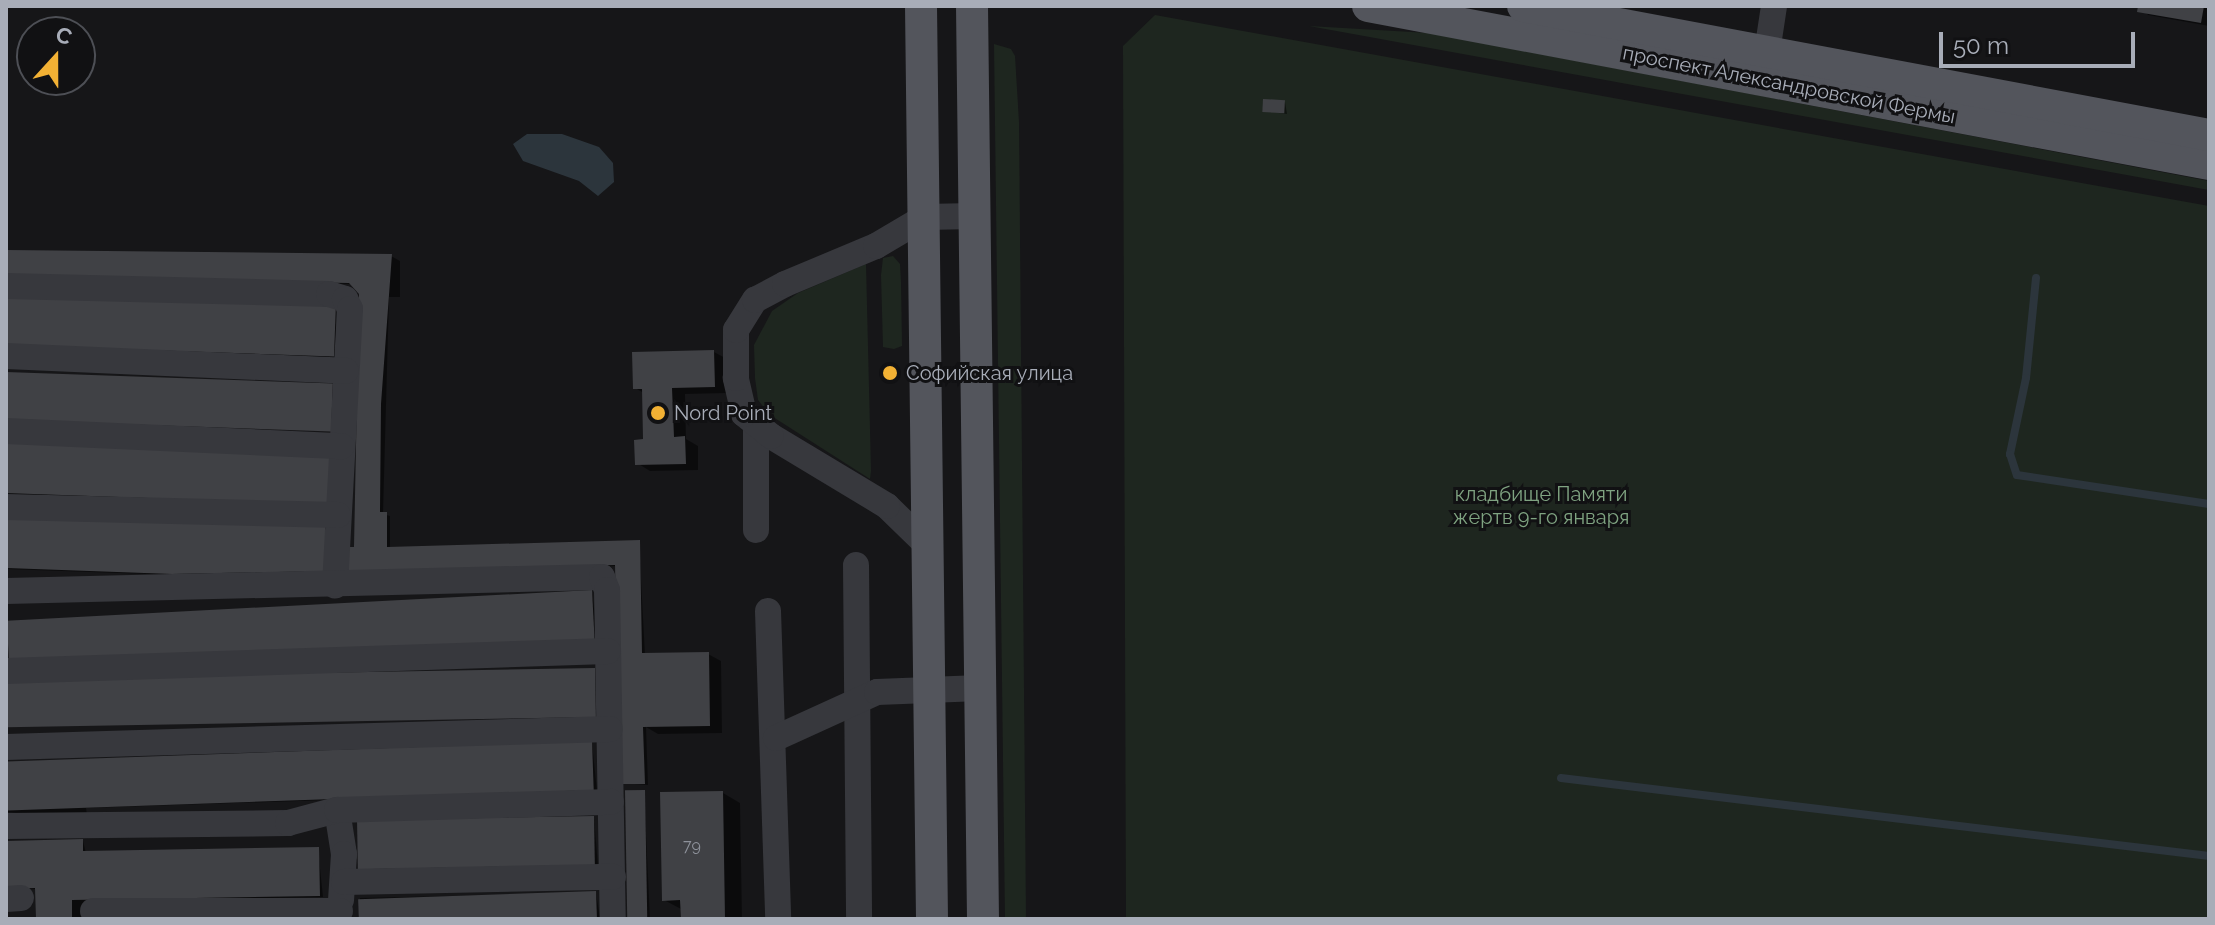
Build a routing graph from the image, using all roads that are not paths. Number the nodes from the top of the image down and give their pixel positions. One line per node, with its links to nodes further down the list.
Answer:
1 (921, 6): 11 (main road)
2 (972, 6): 10 (main road)
3 (1368, 6): 9 (main road, проспект Александровской Фермы)
4 (1523, 6): 6 (main road, проспект Александровской Фермы)
5 (1774, 6): 7 (lane)
6 (1616, 15): 7 (main road, проспект Александровской Фермы)
7 (1767, 52): 8 (main road, проспект Александровской Фермы)
8 (2209, 135)
9 (2209, 164)
10 (974, 216): 11 (lane); 28 (main road)
11 (925, 217): 15 (lane); 21 (main road)
12 (6, 286): 14 (lane)
13 (6, 356): 14 (lane)
14 (346, 371): 17 (lane)
15 (756, 424): 20 (lane); 21 (lane)
16 (6, 431): 17 (lane)
17 (342, 446): 19 (lane)
18 (6, 507): 19 (lane)
19 (338, 515): 23 (lane)
20 (756, 530)
21 (930, 548): 29 (main road)
22 (856, 565): 30 (lane)
23 (335, 586): 24 (lane); 26 (lane)
24 (6, 591)
25 (768, 611): 32 (lane)
26 (608, 651): 27 (lane); 31 (lane)
27 (6, 671)
28 (980, 688): 29 (lane); 45 (main road)
29 (931, 689): 30 (lane); 44 (main road)
30 (857, 702): 32 (lane); 43 (lane)
31 (610, 729): 33 (lane); 34 (lane)
32 (776, 738): 42 (lane)
33 (6, 747)
34 (611, 802): 35 (lane); 37 (lane)
35 (337, 810): 36 (lane); 38 (lane)
36 (6, 826)
37 (613, 877): 38 (lane); 41 (lane)
38 (344, 882): 40 (lane)
39 (93, 911): 40 (lane)
40 (340, 915)
41 (613, 919)
42 (778, 919)
43 (859, 919)
44 (932, 919)
45 (983, 919)

